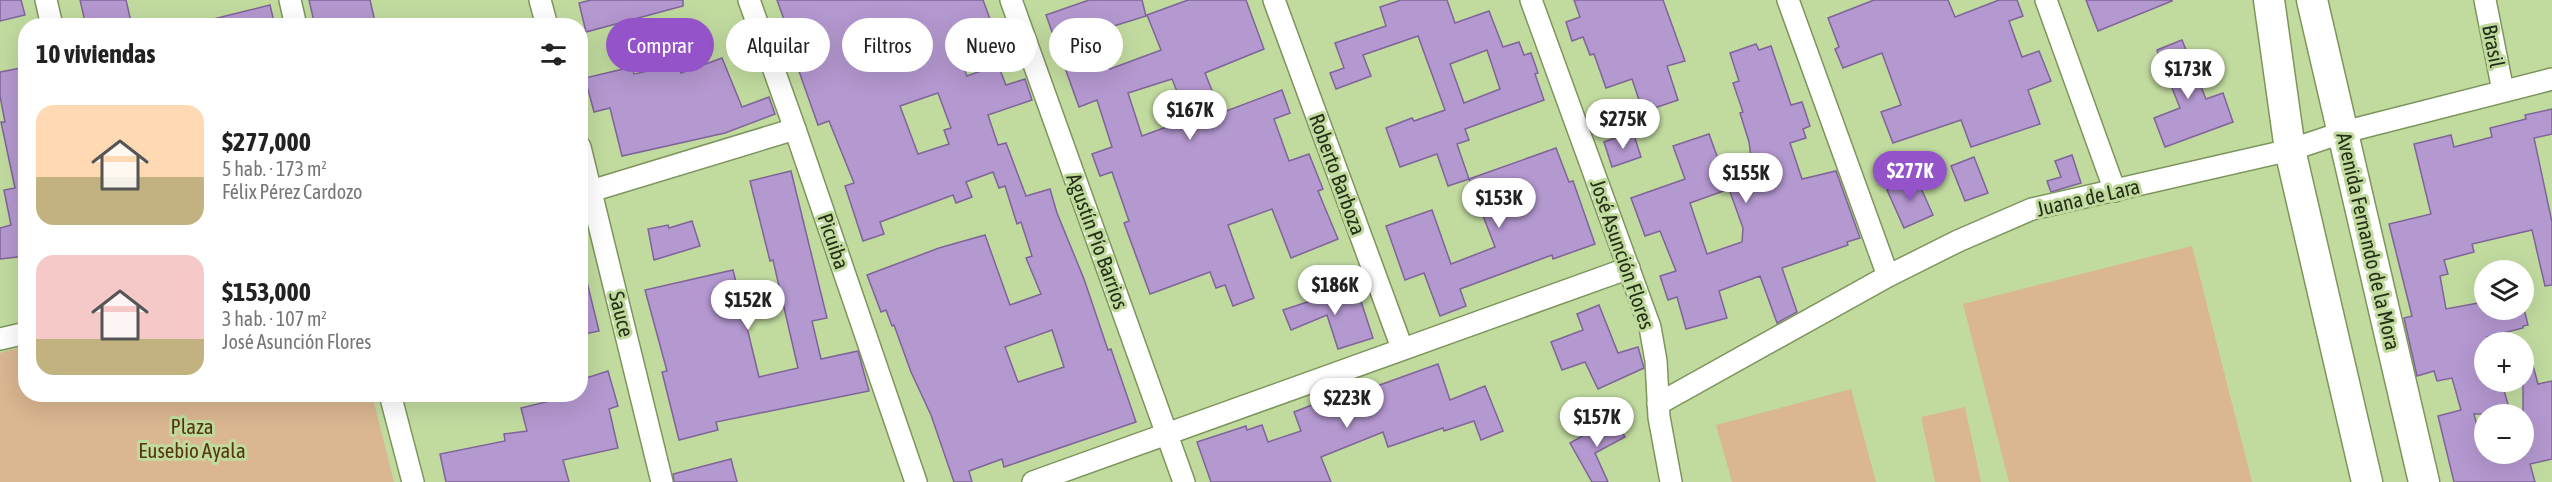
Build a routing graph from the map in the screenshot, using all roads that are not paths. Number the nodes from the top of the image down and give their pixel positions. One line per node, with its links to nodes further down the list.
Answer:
1 (46, 0): 13 (street)
2 (290, 0): 14 (street)
3 (540, 0): 15 (street)
4 (749, 0): 18 (street, Picuiba)
5 (1011, 0): 31 (street, Agustín Pío Barrios)
6 (1274, 0): 28 (street, Roberto Barboza)
7 (1531, 0): 24 (street, José Asunción Flores)
8 (1788, 0): 25 (street)
9 (2046, 0): 22 (street)
10 (2269, 0): 20 (main road)
11 (2312, 0): 19 (main road, Avenida Fernando de la Mora)
12 (2485, 0): 17 (street, Brasil)
13 (50, 18)
14 (294, 18)
15 (545, 18)
16 (2552, 79): 17 (street, Juana de Lara)
17 (2503, 91): 19 (street, Juana de Lara)
18 (795, 129): 21 (street); 34 (street, Picuiba)
19 (2344, 132): 20 (street, Juana de Lara); 39 (main road, Avenida Fernando de la Mora)
20 (2290, 150): 22 (street, Juana de Lara); 38 (main road)
21 (588, 191)
22 (2115, 191): 25 (street, Juana de Lara)
23 (588, 200): 33 (street, Sauce)
24 (1629, 268): 28 (street); 30 (street, José Asunción Flores)
25 (1888, 276): 30 (street, Juana de Lara)
26 (18, 335): 27 (street)
27 (0, 339)
28 (1402, 348): 31 (street)
29 (392, 402): 32 (street)
30 (1658, 404): 37 (street, José Asunción Flores)
31 (1167, 432): 35 (street); 36 (street, Agustín Pío Barrios)
32 (413, 482)
33 (663, 482)
34 (916, 482)
35 (1033, 482)
36 (1184, 482)
37 (1671, 482)
38 (2367, 482)
39 (2424, 482)

